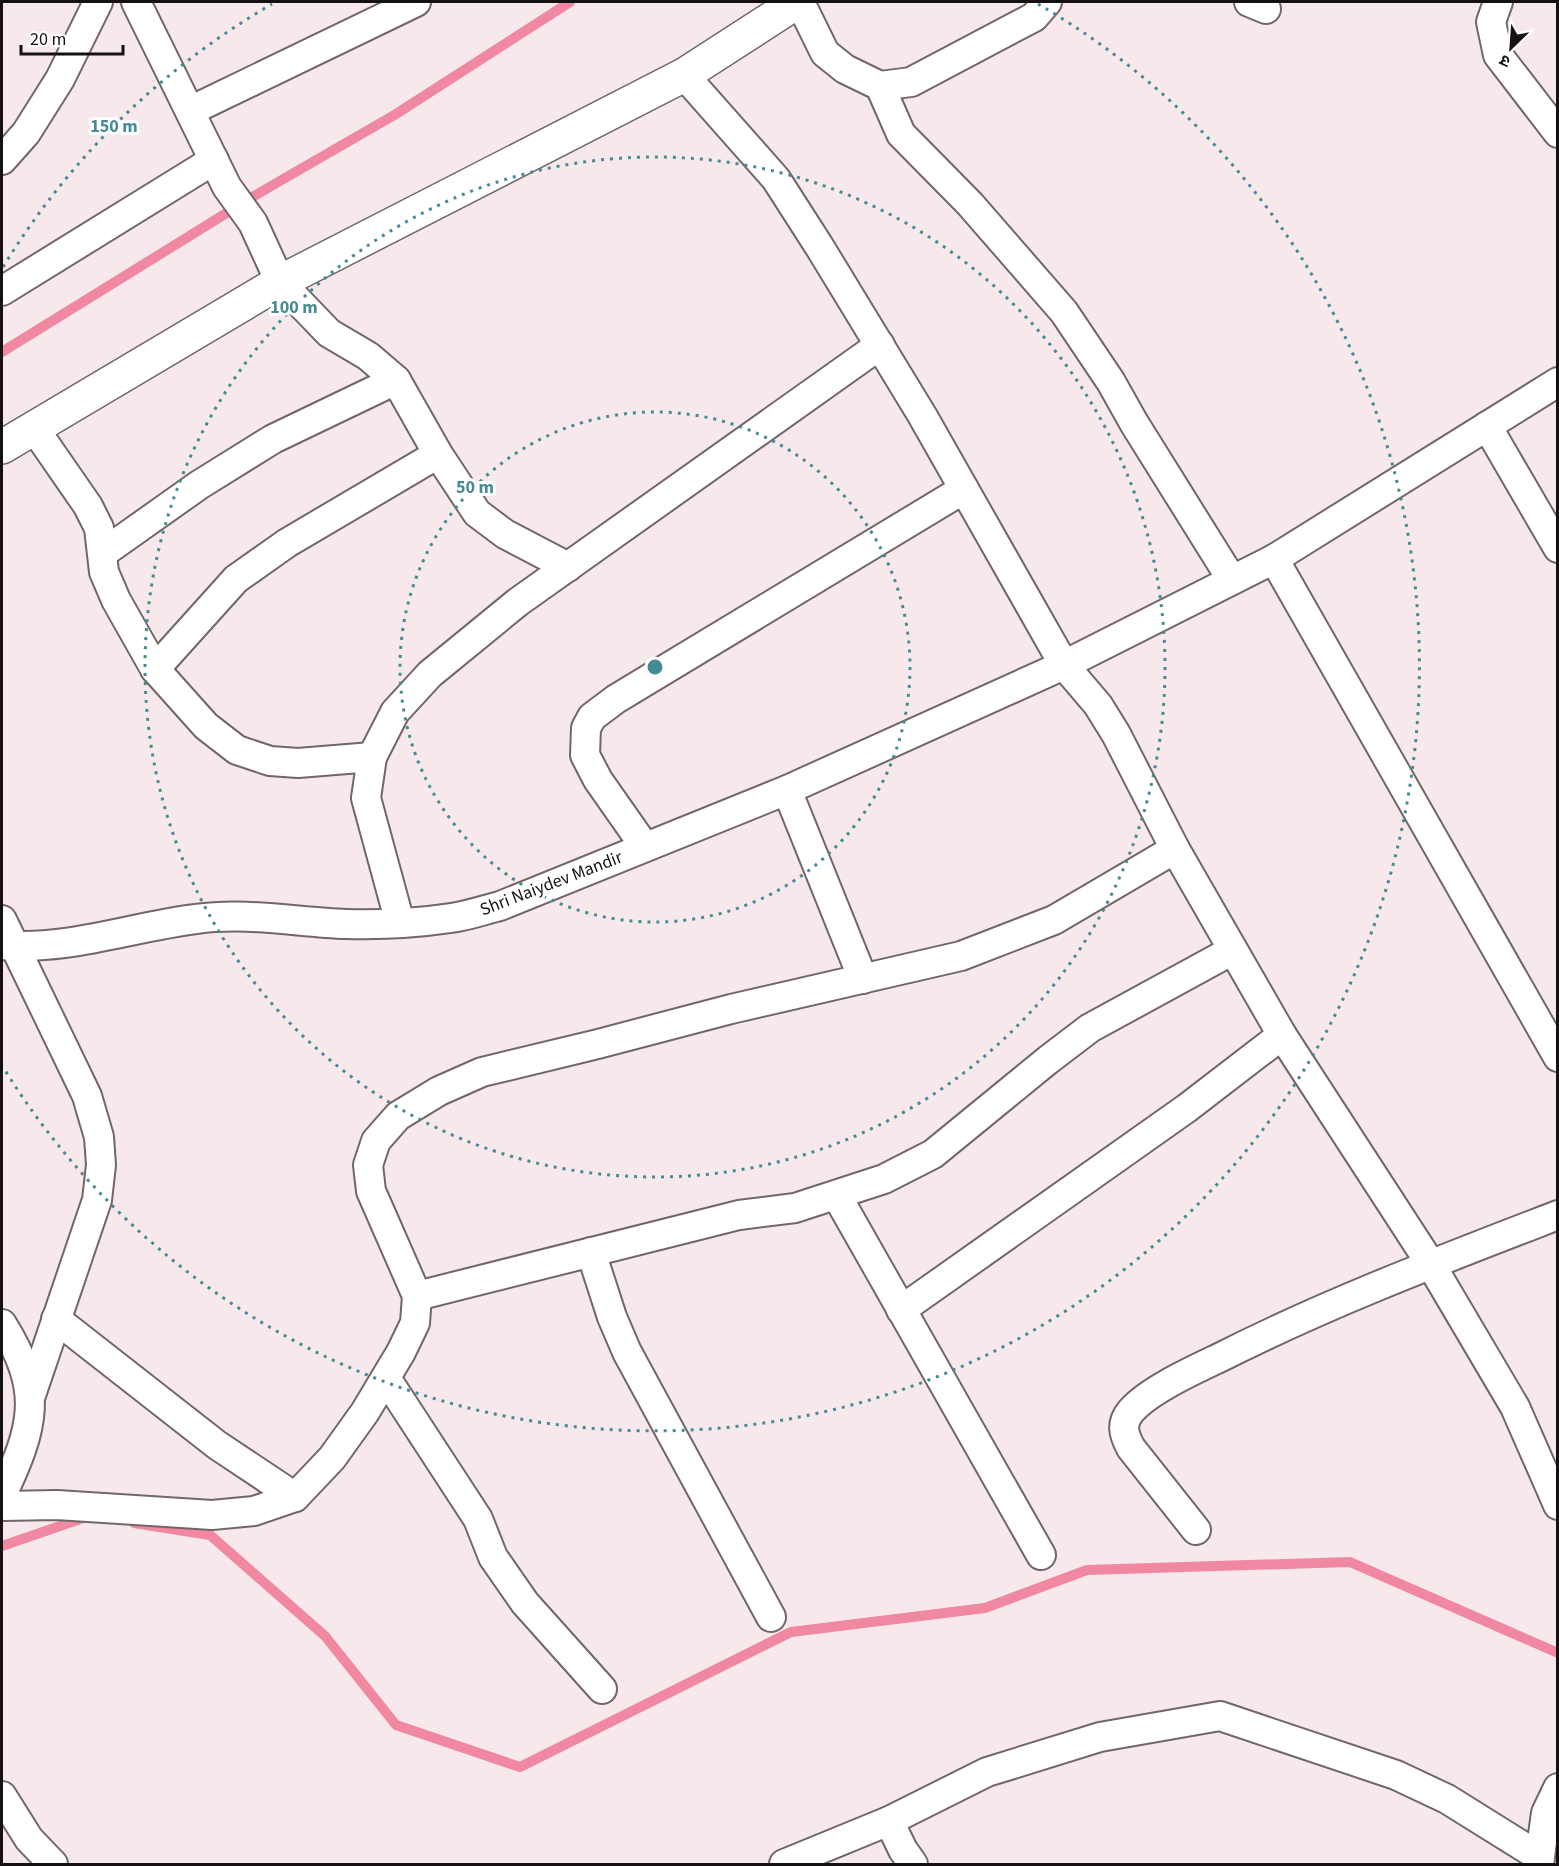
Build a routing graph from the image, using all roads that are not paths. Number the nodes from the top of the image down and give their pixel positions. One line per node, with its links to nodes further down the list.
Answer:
1 (98, 2): 11 (street)
2 (136, 2): 9 (street)
3 (416, 2): 9 (street)
4 (798, 2): 7 (street); 8 (street)
5 (1047, 2): 8 (street)
6 (1498, 2): 10 (street)
7 (684, 75): 13 (street); 15 (street)
8 (880, 86): 27 (street)
9 (190, 111): 12 (street)
10 (1557, 133)
11 (2, 160)
12 (214, 160): 13 (street); 14 (street)
13 (280, 282): 16 (street); 19 (street)
14 (2, 291)
15 (880, 345): 22 (street); 26 (street)
16 (396, 380): 21 (street); 24 (street)
17 (1557, 382): 18 (street, Shri Naiydev Mandir)
18 (1487, 426): 23 (street); 25 (street, Shri Naiydev Mandir)
19 (34, 428): 20 (street); 24 (street)
20 (2, 447)
21 (438, 454): 26 (street); 29 (street)
22 (964, 489): 28 (street); 32 (street)
23 (1557, 548)
24 (103, 552): 29 (street)
25 (1274, 559): 27 (street, Shri Naiydev Mandir); 40 (street)
26 (568, 567): 30 (street)
27 (1232, 580): 28 (street, Shri Naiydev Mandir)
28 (1064, 665): 31 (street, Shri Naiydev Mandir); 33 (street)
29 (155, 669): 30 (street)
30 (372, 757): 35 (street)
31 (787, 790): 32 (street, Shri Naiydev Mandir); 38 (street)
32 (645, 847): 35 (street, Shri Naiydev Mandir)
33 (1175, 849): 37 (street); 38 (street)
34 (2, 920): 36 (street)
35 (400, 923): 36 (street, Shri Naiydev Mandir)
36 (9, 945): 47 (street)
37 (1233, 950): 39 (street); 41 (street)
38 (863, 979): 45 (street)
39 (1282, 1035): 44 (street); 46 (street)
40 (1557, 1057)
41 (837, 1196): 43 (street); 46 (street)
42 (1557, 1215): 44 (street)
43 (591, 1252): 45 (street); 57 (street)
44 (1430, 1263): 53 (street); 55 (street)
45 (417, 1296): 49 (street)
46 (901, 1310): 56 (street)
47 (56, 1319): 50 (street); 52 (street)
48 (2, 1324): 50 (street)
49 (386, 1378): 52 (street); 58 (street)
50 (31, 1395): 51 (street)
51 (2, 1495)
52 (295, 1497): 54 (street)
53 (1557, 1505)
54 (2, 1506)
55 (1196, 1530)
56 (1041, 1555)
57 (771, 1617)
58 (602, 1689)
59 (1557, 1788): 62 (street)
60 (2, 1796): 63 (street)
61 (889, 1821): 62 (street); 64 (street); 65 (street)
62 (1539, 1861)
63 (53, 1864)
64 (784, 1864)
65 (913, 1864)

